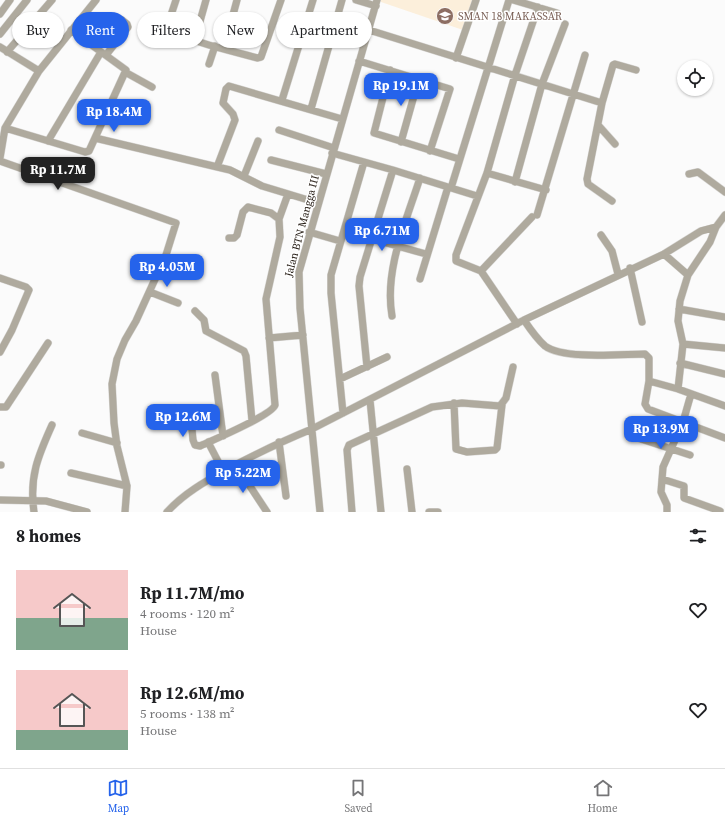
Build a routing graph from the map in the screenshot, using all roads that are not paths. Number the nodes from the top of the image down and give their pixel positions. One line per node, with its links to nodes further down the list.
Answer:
1 (10, 0): 21 (street)
2 (26, 0): 26 (street)
3 (52, 0): 34 (street)
4 (96, 0): 24 (street)
5 (176, 0): 17 (street)
6 (206, 0): 18 (street)
7 (237, 0): 19 (street)
8 (281, 0): 27 (street)
9 (313, 0): 50 (street)
10 (342, 0): 52 (street)
11 (356, 0): 15 (street)
12 (476, 0): 37 (street)
13 (509, 0): 40 (street)
14 (513, 0): 16 (street)
15 (377, 3): 22 (street, Jalan BTN Mangga III)
16 (538, 7): 20 (street); 45 (street)
17 (172, 12)
18 (203, 12)
19 (234, 12)
20 (557, 13)
21 (0, 14)
22 (372, 20)
23 (565, 24): 47 (street)
24 (71, 30): 35 (street); 43 (street)
25 (372, 31): 37 (street)
26 (0, 34)
27 (268, 38)
28 (0, 47): 34 (street)
29 (108, 48): 35 (street)
30 (214, 48): 39 (street)
31 (224, 48): 32 (street)
32 (264, 48)
33 (363, 48): 38 (street, Jalan BTN Mangga III)
34 (8, 52): 43 (street)
35 (103, 53): 44 (street); 60 (street)
36 (585, 55): 49 (street)
37 (456, 58): 40 (street)
38 (359, 61): 41 (street); 53 (street, Jalan BTN Mangga III)
39 (209, 64)
40 (488, 67): 45 (street); 66 (street)
41 (390, 70): 46 (street); 61 (street)
42 (636, 70): 51 (street)
43 (39, 71): 55 (street)
44 (125, 72): 48 (street); 57 (street)
45 (515, 75): 47 (street); 72 (street)
46 (419, 78): 61 (street); 64 (street)
47 (542, 84): 49 (street); 77 (street)
48 (152, 87)
49 (573, 94): 51 (street); 79 (street)
50 (282, 100): 52 (street); 70 (street)
51 (602, 103): 54 (street)
52 (311, 108): 53 (street)
53 (342, 119): 63 (street, Jalan BTN Mangga III)
54 (598, 125): 62 (street); 83 (street)
55 (5, 128): 58 (street); 60 (street)
56 (279, 130): 63 (street)
57 (95, 138): 60 (street); 70 (street)
58 (2, 139): 65 (street)
59 (258, 140): 75 (street)
60 (48, 141)
61 (401, 142): 64 (street)
62 (615, 144)
63 (333, 151): 69 (street); 73 (street, Jalan BTN Mangga III)
64 (430, 151): 66 (street)
65 (0, 158)
66 (459, 159): 78 (street)
67 (271, 160): 73 (street)
68 (0, 161): 103 (street)
69 (364, 162): 71 (street); 88 (street)
70 (217, 166): 75 (street)
71 (393, 170): 76 (street); 92 (street)
72 (487, 173): 77 (street); 82 (street)
73 (326, 174): 84 (street, Jalan BTN Mangga III)
74 (689, 174): 80 (street)
75 (244, 176): 81 (street)
76 (420, 178): 78 (street); 94 (street)
77 (515, 182): 79 (street)
78 (450, 187): 82 (street); 95 (street)
79 (546, 190): 98 (street)
80 (725, 192)
81 (288, 194): 84 (street); 86 (street)
82 (477, 196): 98 (street)
83 (612, 201)
84 (318, 203): 89 (street, Jalan BTN Mangga III)
85 (725, 215): 87 (street)
86 (279, 219): 91 (street); 112 (street)
87 (716, 227): 96 (street); 100 (street)
88 (344, 230): 92 (street); 93 (street)
89 (309, 232): 93 (street); 111 (street, Jalan BTN Mangga III)
90 (601, 235): 99 (street)
91 (229, 238)
92 (372, 239): 94 (street); 119 (street)
93 (340, 241): 123 (street)
94 (399, 246): 95 (street); 107 (street)
95 (426, 254): 102 (street)
96 (664, 254): 97 (street); 100 (street)
97 (630, 268): 99 (street); 110 (street)
98 (481, 271): 109 (street)
99 (618, 274): 109 (street)
100 (688, 275): 105 (street)
101 (0, 278): 116 (street)
102 (420, 279)
103 (150, 292): 104 (street); 145 (street)
104 (178, 303)
105 (679, 309): 108 (street); 114 (street)
106 (195, 311): 134 (street)
107 (392, 316)
108 (725, 317)
109 (520, 322): 124 (street); 127 (street)
110 (642, 322)
111 (303, 335): 112 (street); 137 (street, Jalan BTN Mangga III)
112 (269, 338): 134 (street)
113 (48, 343): 131 (street)
114 (683, 344): 115 (street); 118 (street)
115 (725, 348)
116 (0, 352)
117 (387, 358): 119 (street)
118 (680, 363): 121 (street); 125 (street)
119 (367, 367): 123 (street)
120 (513, 367): 129 (street)
121 (725, 374)
122 (215, 375): 140 (street)
123 (340, 379): 133 (street)
124 (649, 381): 125 (street); 135 (street)
125 (678, 389): 126 (street)
126 (691, 394): 130 (street); 135 (street)
127 (370, 400): 133 (street); 139 (street)
128 (454, 403): 129 (street); 129 (street); 139 (street)
129 (502, 405)
130 (725, 406)
131 (0, 407)
132 (190, 408): 143 (street)
133 (343, 413): 137 (street)
134 (252, 421): 140 (street)
135 (683, 422): 142 (street); 146 (street)
136 (52, 425): 156 (street)
137 (312, 429): 144 (street); 163 (street, Jalan BTN Mangga III)
138 (82, 433): 145 (street)
139 (374, 434): 164 (street); 165 (street)
140 (223, 436): 143 (street)
141 (638, 438): 146 (street)
142 (725, 438)
143 (208, 442): 150 (street)
144 (279, 442): 148 (street); 154 (street)
145 (117, 443): 153 (street)
146 (672, 448): 147 (street); 152 (street)
147 (690, 455)
148 (236, 465): 150 (street); 162 (street)
149 (407, 469): 166 (street)
150 (226, 470): 161 (street)
151 (70, 473): 153 (street)
152 (662, 479): 157 (street); 169 (street)
153 (127, 486): 160 (street)
154 (286, 496)
155 (0, 500): 156 (street)
156 (32, 500): 158 (street); 159 (street)
157 (720, 511)
158 (34, 512)
159 (88, 512)
160 (125, 512)
161 (167, 512)
162 (267, 512)
163 (320, 512)
164 (352, 512)
165 (381, 512)
166 (412, 512)
167 (429, 512): 168 (street)
168 (438, 512)
169 (667, 512)

